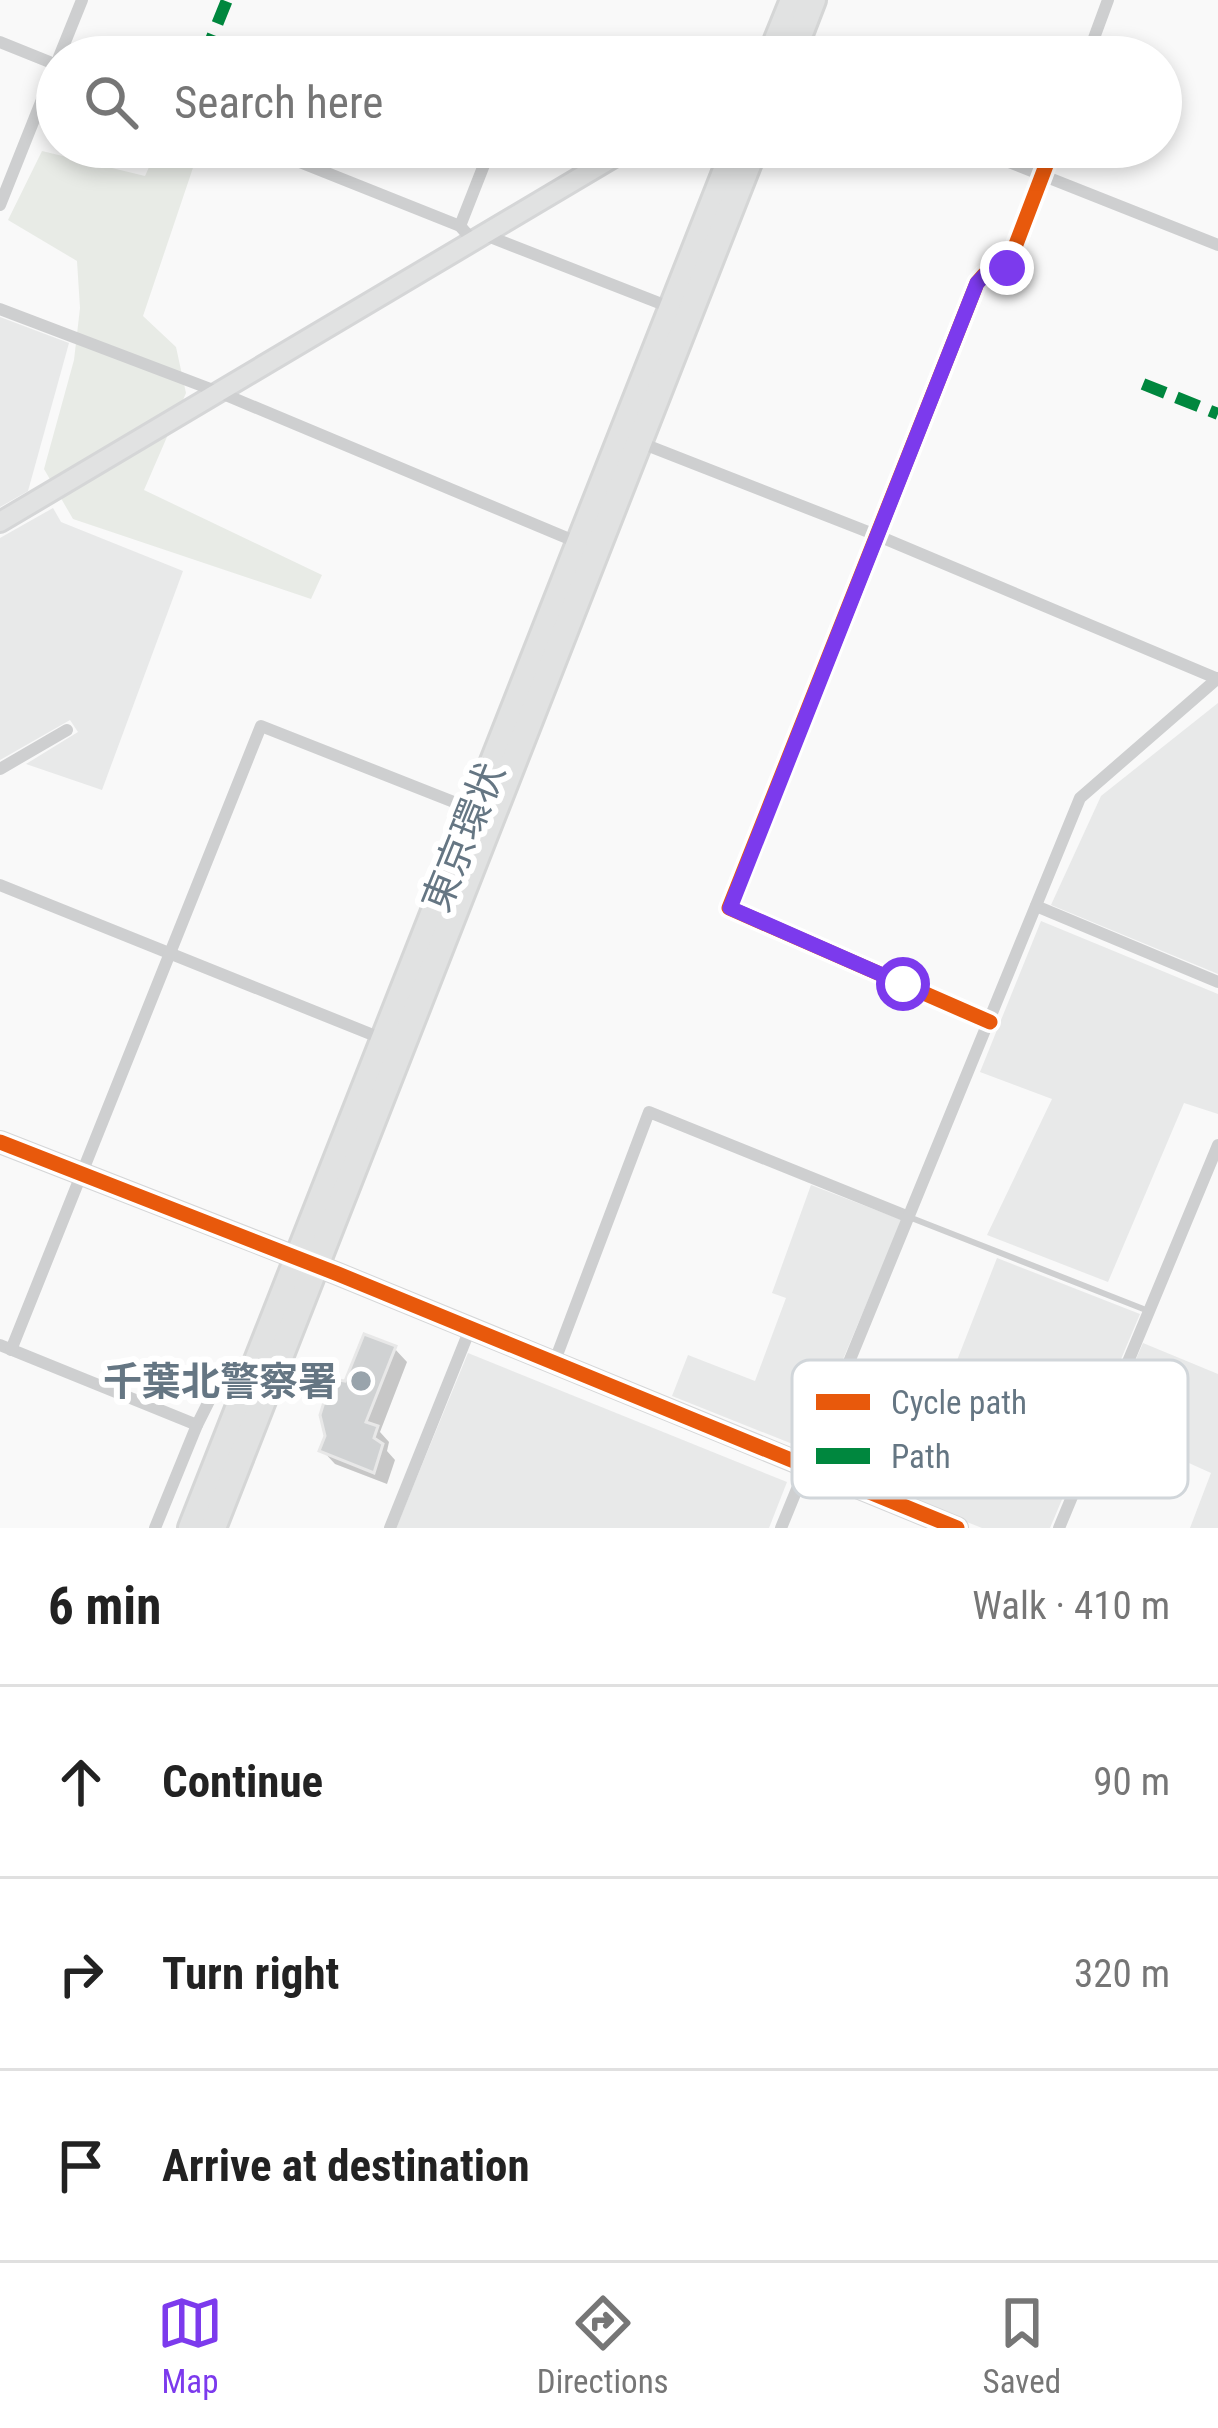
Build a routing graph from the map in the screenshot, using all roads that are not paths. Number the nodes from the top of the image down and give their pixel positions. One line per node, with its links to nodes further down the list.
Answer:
1 (82, 0): 5 (street)
2 (793, 0): 6 (highway)
3 (813, 0): 7 (highway)
4 (1108, 0): 8 (street)
5 (67, 36)
6 (778, 36)
7 (799, 36)
8 (1095, 36)
9 (0, 43): 10 (street)
10 (36, 55)
11 (36, 115): 20 (street)
12 (315, 168): 21 (street)
13 (483, 168): 21 (street)
14 (596, 168): 22 (street)
15 (728, 168): 24 (highway, 東京環状)
16 (746, 168): 27 (highway, 東京環状)
17 (1025, 168): 19 (street)
18 (1046, 168): 19 (street)
19 (1043, 175): 23 (street); 29 (street)
20 (0, 205)
21 (460, 226): 22 (street)
22 (480, 238): 24 (street); 26 (street)
23 (1218, 245)
24 (672, 308): 27 (highway, 東京環状)
25 (0, 309): 26 (street)
26 (221, 393): 28 (street); 30 (street)
27 (631, 439): 29 (street); 30 (highway, 東京環状); 45 (highway, 東京環状)
28 (0, 522)
29 (875, 536): 31 (street); 39 (street)
30 (580, 543): 34 (highway, 東京環状)
31 (1218, 678): 36 (street)
32 (67, 730): 33 (street)
33 (0, 769)
34 (474, 810): 37 (street); 40 (highway, 東京環状)
35 (0, 885): 37 (street)
36 (1036, 906): 38 (street); 39 (street)
37 (170, 953): 40 (street); 43 (street)
38 (1218, 982)
39 (990, 1022): 44 (street)
40 (383, 1039): 45 (highway, 東京環状)
41 (0, 1142): 43 (street)
42 (1218, 1145): 46 (street)
43 (82, 1172): 45 (street); 48 (street)
44 (909, 1217): 46 (lane); 49 (street); 51 (street)
45 (306, 1262): 47 (street); 59 (highway, 東京環状); 60 (highway, 東京環状)
46 (1148, 1312): 50 (street)
47 (470, 1329): 51 (street); 61 (street)
48 (5, 1347): 53 (street)
49 (850, 1360)
50 (1128, 1360)
51 (554, 1363): 54 (street)
52 (219, 1381): 53 (street)
53 (196, 1425): 58 (street)
54 (792, 1462)
55 (794, 1498): 62 (street)
56 (882, 1498): 63 (street)
57 (1071, 1498): 64 (street)
58 (155, 1528)
59 (191, 1528)
60 (213, 1528)
61 (390, 1528)
62 (781, 1528)
63 (957, 1528)
64 (1059, 1528)

